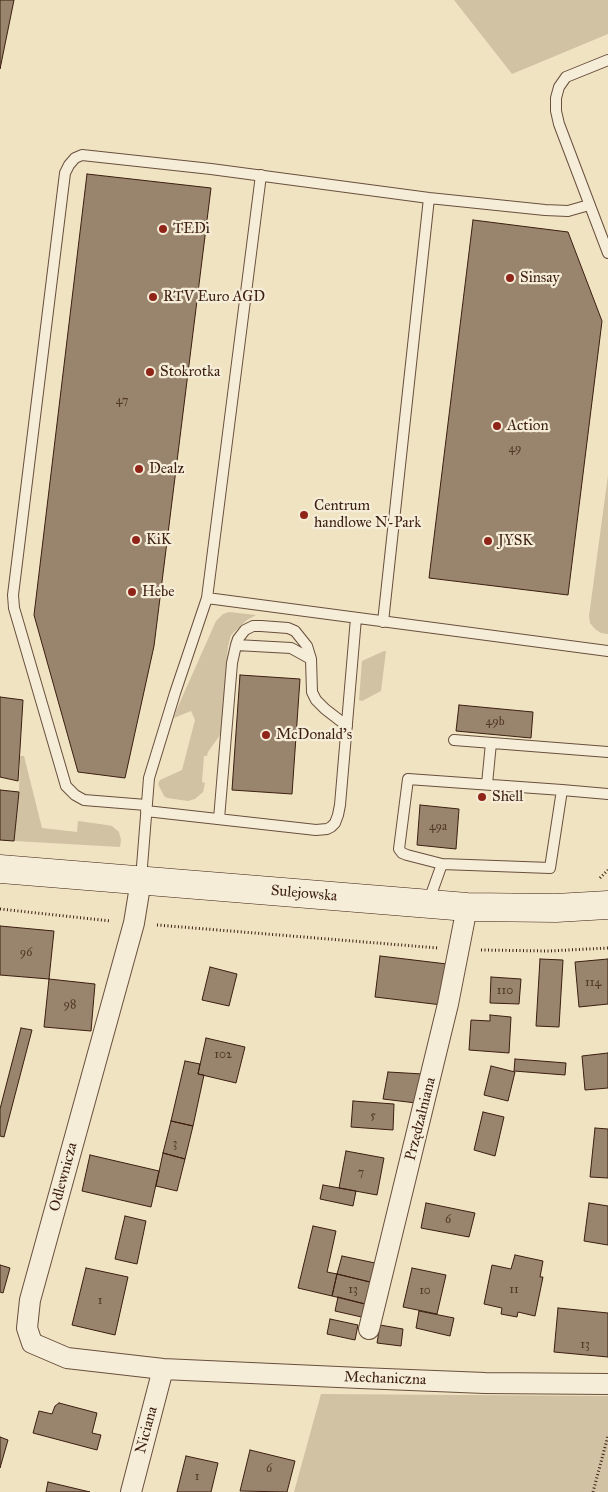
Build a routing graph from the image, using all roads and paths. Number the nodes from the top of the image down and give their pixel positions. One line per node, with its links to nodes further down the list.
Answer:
1 (608, 60): 4 (lane)
2 (262, 175): 3 (lane); 6 (lane); 19 (lane)
3 (429, 198): 4 (lane); 8 (lane)
4 (590, 205): 5 (lane)
5 (608, 253)
6 (207, 598): 7 (lane); 19 (lane)
7 (356, 618): 8 (lane); 12 (lane)
8 (383, 622): 10 (lane)
9 (236, 645): 11 (lane); 11 (lane); 20 (lane)
10 (608, 651)
11 (311, 659): 12 (lane)
12 (347, 726): 20 (lane)
13 (454, 740): 14 (lane)
14 (491, 743): 15 (lane); 16 (lane)
15 (608, 752)
16 (487, 784): 17 (lane); 21 (lane)
17 (562, 790): 18 (lane); 21 (lane)
18 (608, 794)
19 (146, 808): 20 (lane); 23 (lane)
20 (220, 819)
21 (442, 864): 24 (lane)
22 (0, 869): 23 (main road, Sulejowska)
23 (141, 880): 24 (main road, Sulejowska); 28 (street, Odlewnicza)
24 (428, 904): 26 (main road, Sulejowska)
25 (608, 905): 26 (main road, Sulejowska)
26 (467, 907): 30 (street, Przędzalniana)
27 (0, 909): 28 (path)
28 (134, 923): 30 (path); 32 (street, Odlewnicza)
29 (608, 948): 30 (path)
30 (460, 950): 31 (street, Przędzalniana)
31 (369, 1329)
32 (163, 1369): 33 (street, Mechaniczna); 35 (street, Niciana)
33 (608, 1384)
34 (608, 1436): 36 (path)
35 (131, 1492)
36 (593, 1492)

